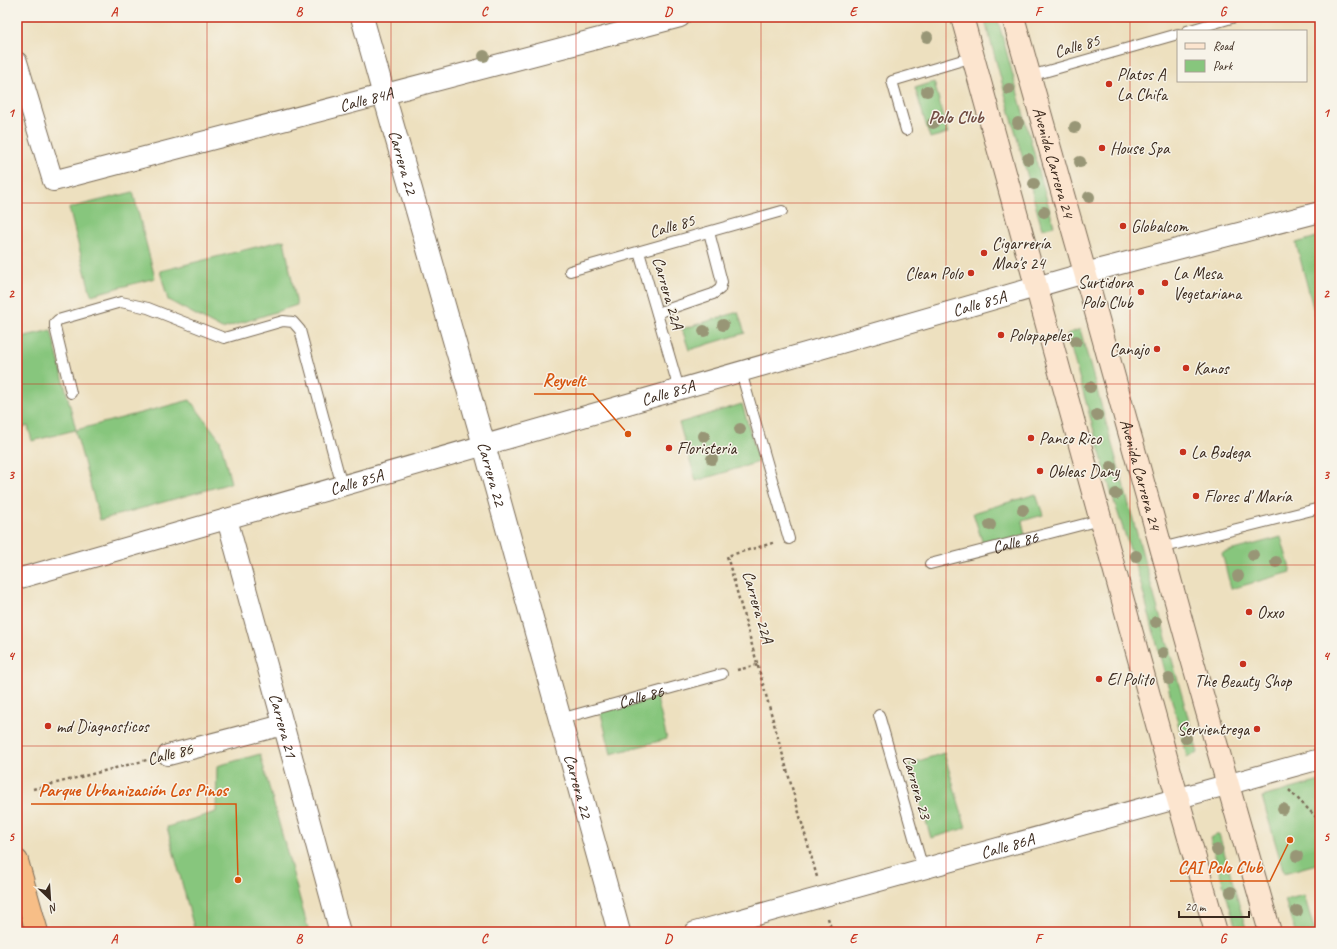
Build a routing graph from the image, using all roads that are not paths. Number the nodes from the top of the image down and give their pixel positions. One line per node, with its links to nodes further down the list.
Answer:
1 (362, 17): 11 (street, Carrera 22)
2 (680, 17): 11 (street, Calle 84A)
3 (962, 17): 8 (main road)
4 (1013, 17): 10 (main road, Avenida Carrera 24)
5 (1235, 17): 6 (lane)
6 (1190, 30)
7 (1177, 34): 10 (lane, Calle 85)
8 (973, 57): 12 (lane); 19 (main road)
9 (17, 62): 11 (street, Calle 84A)
10 (1030, 76): 18 (main road, Avenida Carrera 24)
11 (384, 95): 24 (street, Carrera 22)
12 (906, 130)
13 (782, 211): 15 (lane, Calle 85)
14 (1320, 212): 18 (street, Calle 85A)
15 (709, 232): 16 (lane, Calle 85); 20 (lane)
16 (639, 252): 17 (lane, Calle 85); 20 (lane, Carrera 22A)
17 (570, 271)
18 (1086, 273): 19 (street, Calle 85A); 30 (main road, Avenida Carrera 24)
19 (1036, 287): 21 (street, Calle 85A); 28 (main road)
20 (657, 313): 22 (lane, Carrera 22A)
21 (741, 372): 22 (street, Calle 85A); 29 (lane)
22 (679, 389): 24 (street, Calle 85A)
23 (71, 393): 25 (lane)
24 (484, 445): 25 (street, Calle 85A); 35 (street, Carrera 22)
25 (342, 486): 27 (street, Calle 85A)
26 (1320, 508): 30 (lane)
27 (227, 519): 32 (street, Calle 85A); 36 (street, Carrera 21)
28 (1100, 520): 31 (lane, Calle 86); 40 (main road)
29 (789, 539)
30 (1161, 548): 39 (main road, Avenida Carrera 24)
31 (930, 564)
32 (17, 579)
33 (722, 674): 35 (lane, Calle 86)
34 (880, 715): 42 (lane, Carrera 23)
35 (560, 719): 45 (street, Carrera 22)
36 (283, 725): 37 (street, Calle 86); 44 (street, Carrera 21)
37 (168, 755)
38 (1320, 759): 39 (street, Calle 86A)
39 (1228, 785): 40 (street, Calle 86A); 48 (main road, Avenida Carrera 24)
40 (1177, 799): 42 (street, Calle 86A); 47 (main road)
41 (17, 861): 43 (highway)
42 (923, 869): 46 (street, Calle 86A)
43 (36, 932)
44 (340, 932)
45 (619, 932)
46 (695, 932)
47 (1216, 932)
48 (1270, 932)

